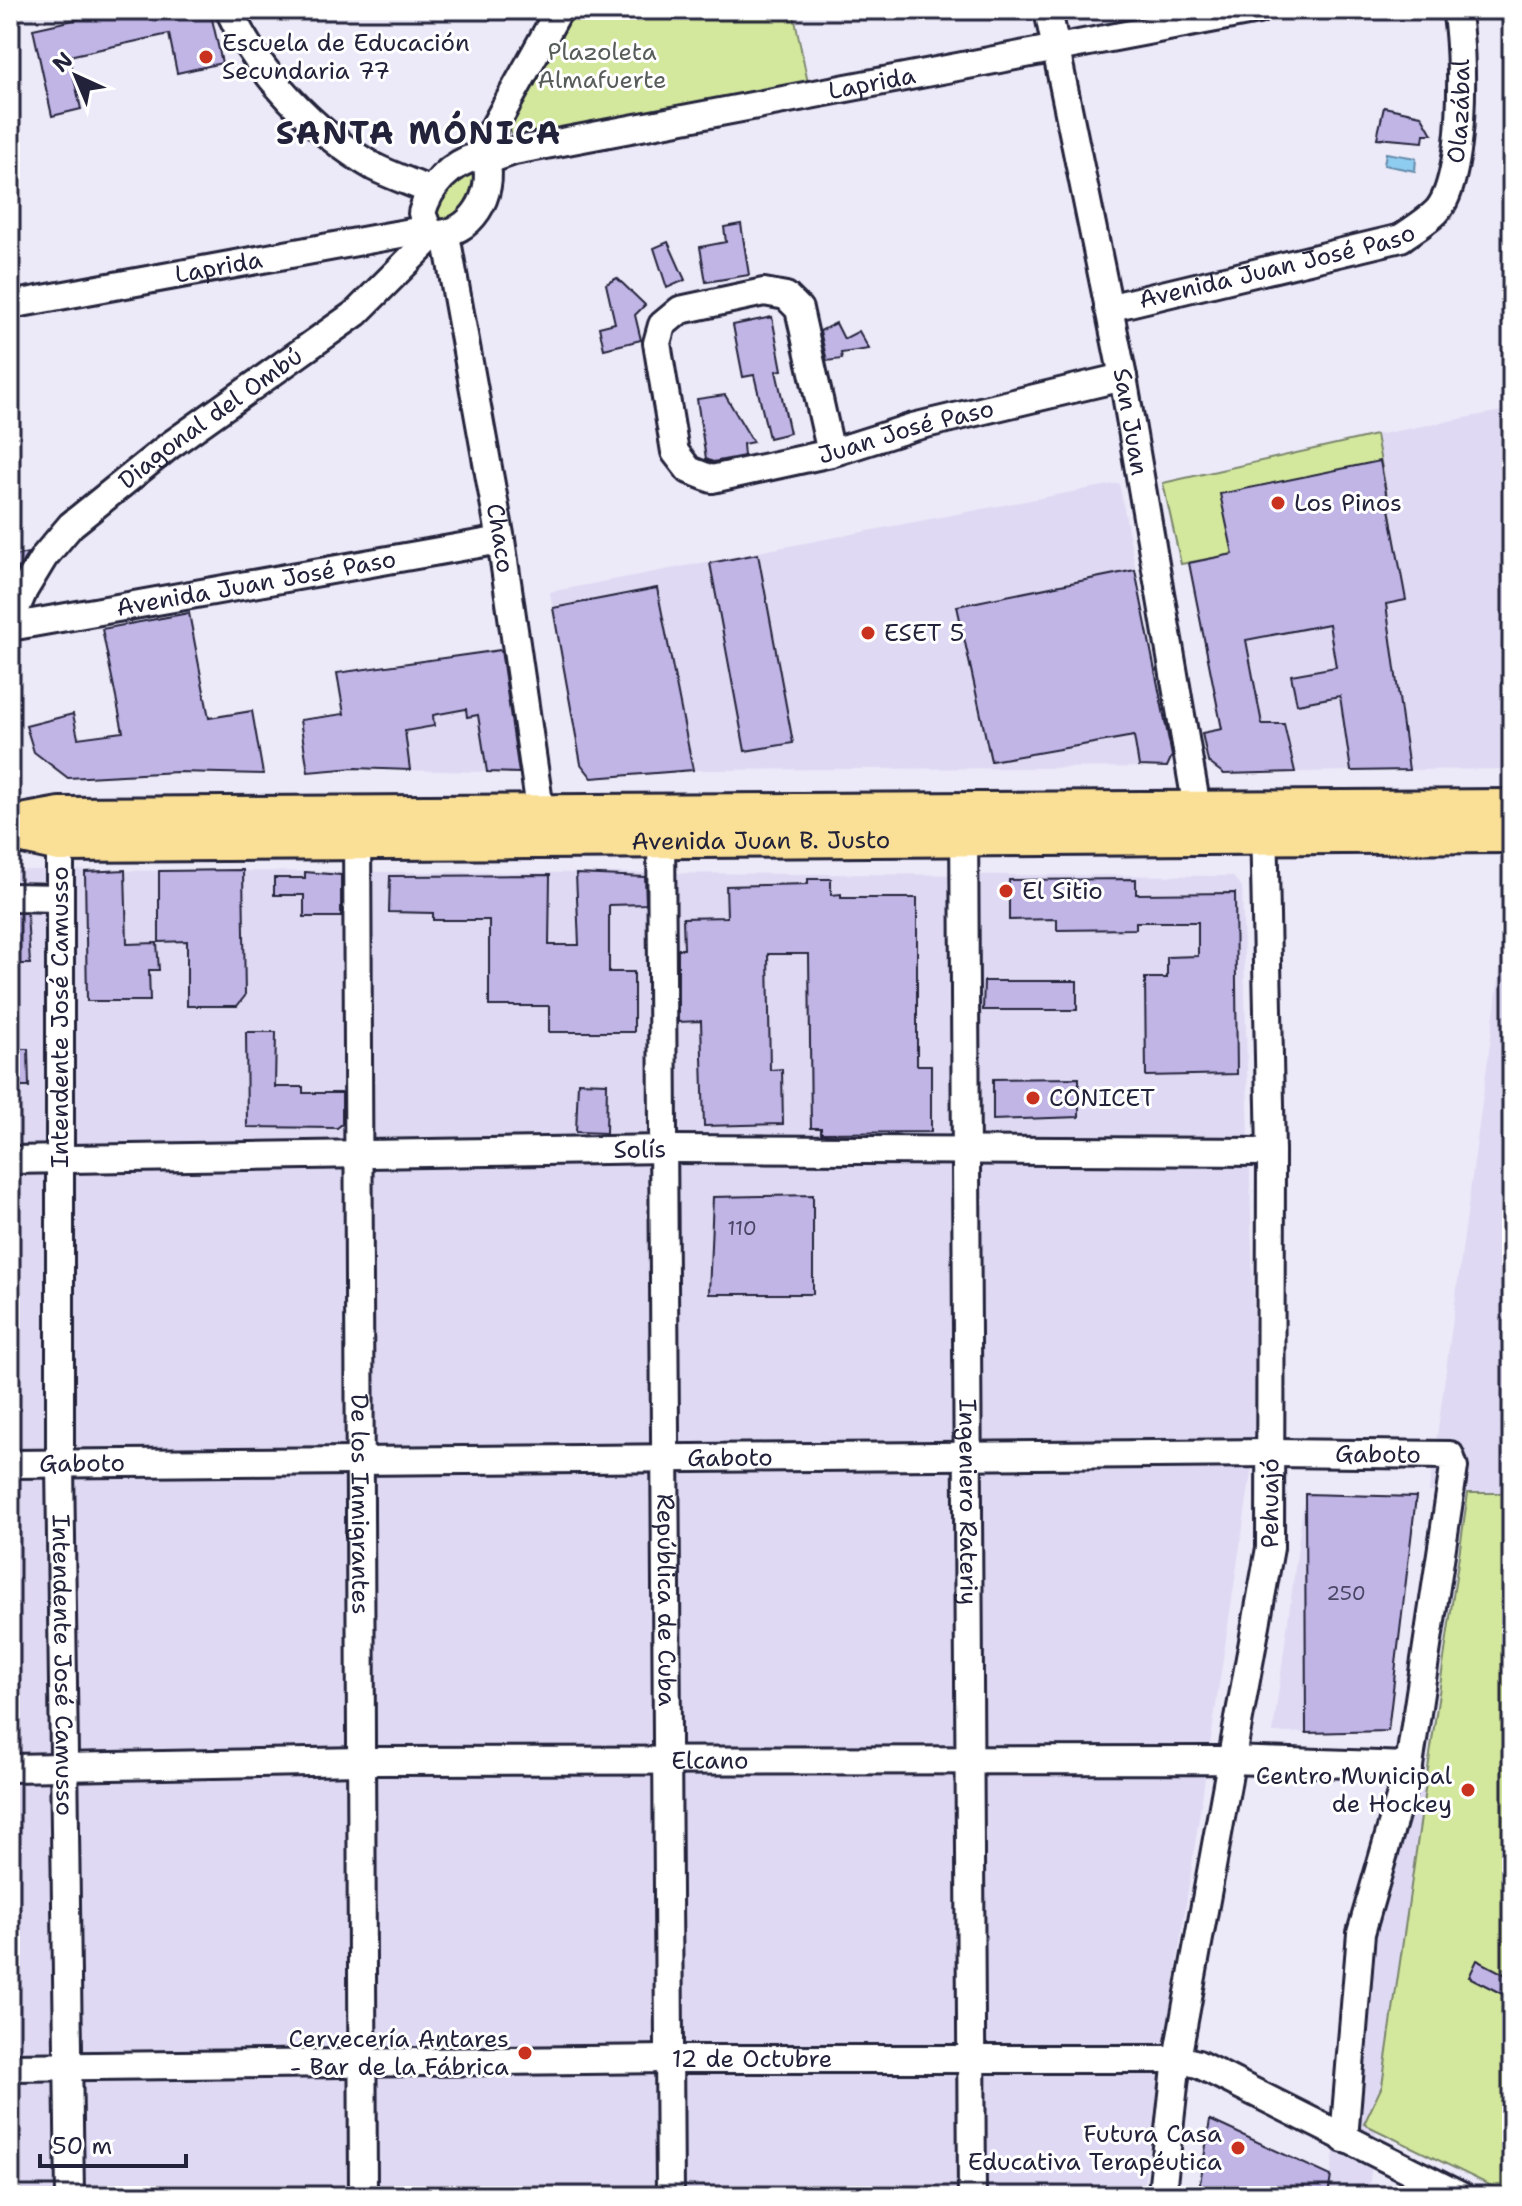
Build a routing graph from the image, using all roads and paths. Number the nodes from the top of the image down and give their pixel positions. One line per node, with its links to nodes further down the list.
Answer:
1 (229, 10): 8 (street)
2 (559, 10): 7 (street, Diagonal del Ombú)
3 (1048, 10): 6 (street, San Juan)
4 (1258, 10): 6 (street, Laprida)
5 (1456, 10): 9 (street, Olazábal)
6 (1056, 50): 7 (street, Laprida); 12 (street, San Juan)
7 (482, 158): 8 (street, Diagonal del Ombú); 10 (street, Diagonal del Ombú)
8 (431, 191): 10 (street)
9 (1439, 211): 12 (street, Avenida Juan José Paso)
10 (436, 233): 11 (street, Laprida); 15 (street, Chaco); 16 (street, Diagonal del Ombú)
11 (10, 305)
12 (1108, 308): 13 (street, San Juan)
13 (1123, 377): 14 (street, Juan José Paso); 20 (street, San Juan)
14 (831, 453): 14 (street, Juan José Paso)
15 (501, 540): 16 (street, Avenida Juan José Paso); 23 (street, Chaco)
16 (10, 625)
17 (1512, 806): 18 (main road, Avenida Juan B. Justo)
18 (1264, 822): 20 (main road, Avenida Juan B. Justo); 26 (main road, Avenida Juan B. Justo); 32 (street, Pehuajó)
19 (10, 823): 24 (main road, Avenida Juan B. Justo)
20 (1200, 823): 21 (main road, Avenida Juan B. Justo)
21 (964, 824): 22 (main road, Avenida Juan B. Justo); 31 (street, Ingeniero Rateriy)
22 (661, 826): 23 (main road, Avenida Juan B. Justo); 30 (street, República de Cuba)
23 (543, 827): 24 (main road, Avenida Juan B. Justo)
24 (357, 828): 27 (main road, Avenida Juan B. Justo); 33 (street, De los Inmigrantes)
25 (10, 834): 27 (main road, Avenida Juan B. Justo)
26 (1512, 836)
27 (60, 845): 29 (street, Intendente José Camusso)
28 (10, 897): 29 (street)
29 (60, 898): 35 (street, Intendente José Camusso)
30 (666, 1149): 31 (street, Solís); 33 (street, Solís); 38 (street, República de Cuba)
31 (965, 1149): 32 (street, Solís); 37 (street, Ingeniero Rateriy)
32 (1271, 1152): 36 (street, Pehuajó)
33 (358, 1153): 35 (street, Solís); 39 (street, De los Inmigrantes)
34 (10, 1160): 35 (street, Solís)
35 (59, 1161): 41 (street, Intendente José Camusso)
36 (1272, 1453): 37 (street, Gaboto); 44 (street, Pehuajó); 46 (street, Gaboto)
37 (967, 1455): 38 (street, Gaboto); 43 (street, Ingeniero Rateriy)
38 (666, 1458): 39 (street, Gaboto); 42 (street, República de Cuba)
39 (360, 1460): 41 (street, Gaboto); 45 (street, De los Inmigrantes)
40 (10, 1464): 41 (street, Gaboto)
41 (60, 1464): 48 (street, Intendente José Camusso)
42 (668, 1760): 43 (street, Elcano); 45 (street, Elcano); 49 (street, República de Cuba)
43 (969, 1760): 44 (street, Elcano); 50 (street, Ingeniero Rateriy)
44 (1230, 1760): 46 (street, Elcano); 51 (street, Pehuajó)
45 (361, 1761): 48 (street, Elcano); 52 (street, De los Inmigrantes)
46 (1409, 1766): 55 (street)
47 (10, 1768): 48 (street, Elcano)
48 (63, 1770): 54 (street, Intendente José Camusso)
49 (669, 2059): 50 (street, 12 de Octubre); 52 (street, 12 de Octubre); 59 (street, República de Cuba)
50 (971, 2059): 51 (street, 12 de Octubre); 60 (street, Ingeniero Rateriy)
51 (1177, 2059): 55 (street, 12 de Octubre); 56 (street, Pehuajó)
52 (362, 2064): 54 (street, 12 de Octubre); 58 (street, De los Inmigrantes)
53 (10, 2067): 54 (street, 12 de Octubre)
54 (70, 2067): 57 (street, Intendente José Camusso)
55 (1344, 2139): 61 (street, 12 de Octubre)
56 (1162, 2192)
57 (70, 2196)
58 (363, 2196)
59 (670, 2196)
60 (972, 2196)
61 (1461, 2196)

